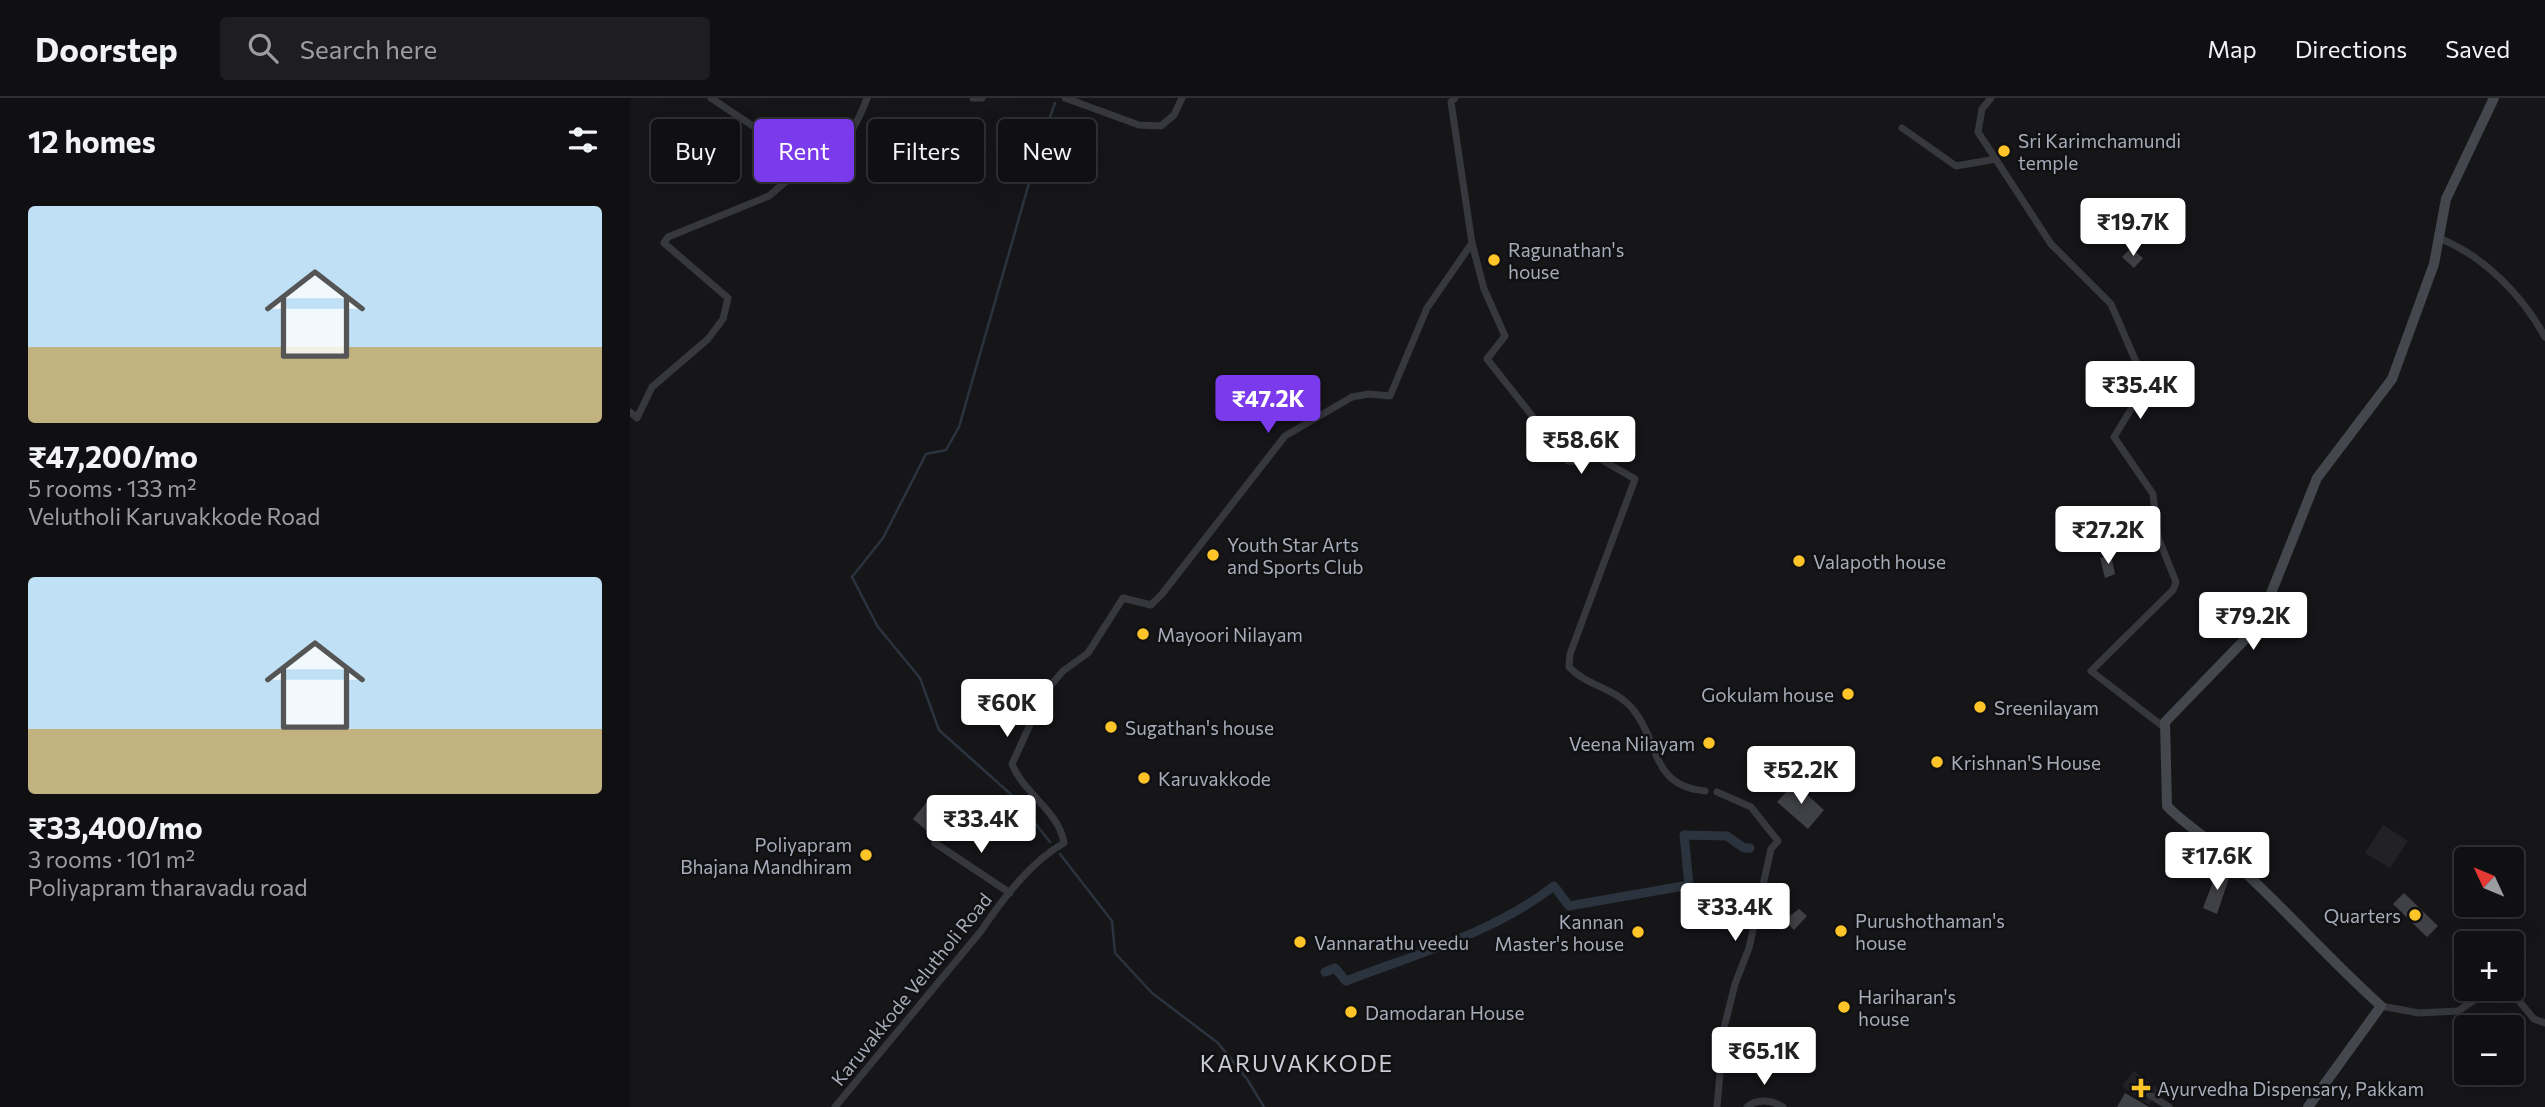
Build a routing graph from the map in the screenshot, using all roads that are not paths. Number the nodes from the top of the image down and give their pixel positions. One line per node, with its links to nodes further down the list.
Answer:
1 (711, 98): 11 (street)
2 (867, 98): 10 (street)
3 (973, 98): 4 (street)
4 (982, 98)
5 (1065, 98): 6 (street)
6 (1182, 98)
7 (1455, 98): 16 (street)
8 (1991, 98): 13 (street)
9 (2494, 98): 15 (main road)
10 (854, 125)
11 (754, 128)
12 (1902, 128): 13 (street)
13 (1996, 159): 19 (street)
14 (785, 182): 18 (street)
15 (2439, 238): 17 (street); 19 (main road)
16 (1472, 243): 20 (street); 23 (street, Karuvakkode Velutholi Road)
17 (2545, 337)
18 (630, 412)
19 (2165, 727): 26 (main road)
20 (1705, 791)
21 (1717, 792): 30 (street)
22 (935, 843): 23 (street)
23 (1010, 893): 29 (street, Karuvakkode Velutholi Road)
24 (2473, 1001): 26 (street)
25 (2519, 1001): 27 (street)
26 (2381, 1006): 34 (main road)
27 (2545, 1023)
28 (2150, 1095): 33 (street)
29 (835, 1107)
30 (1717, 1107)
31 (1747, 1107): 32 (street)
32 (1783, 1107)
33 (2169, 1107)
34 (2308, 1107)

